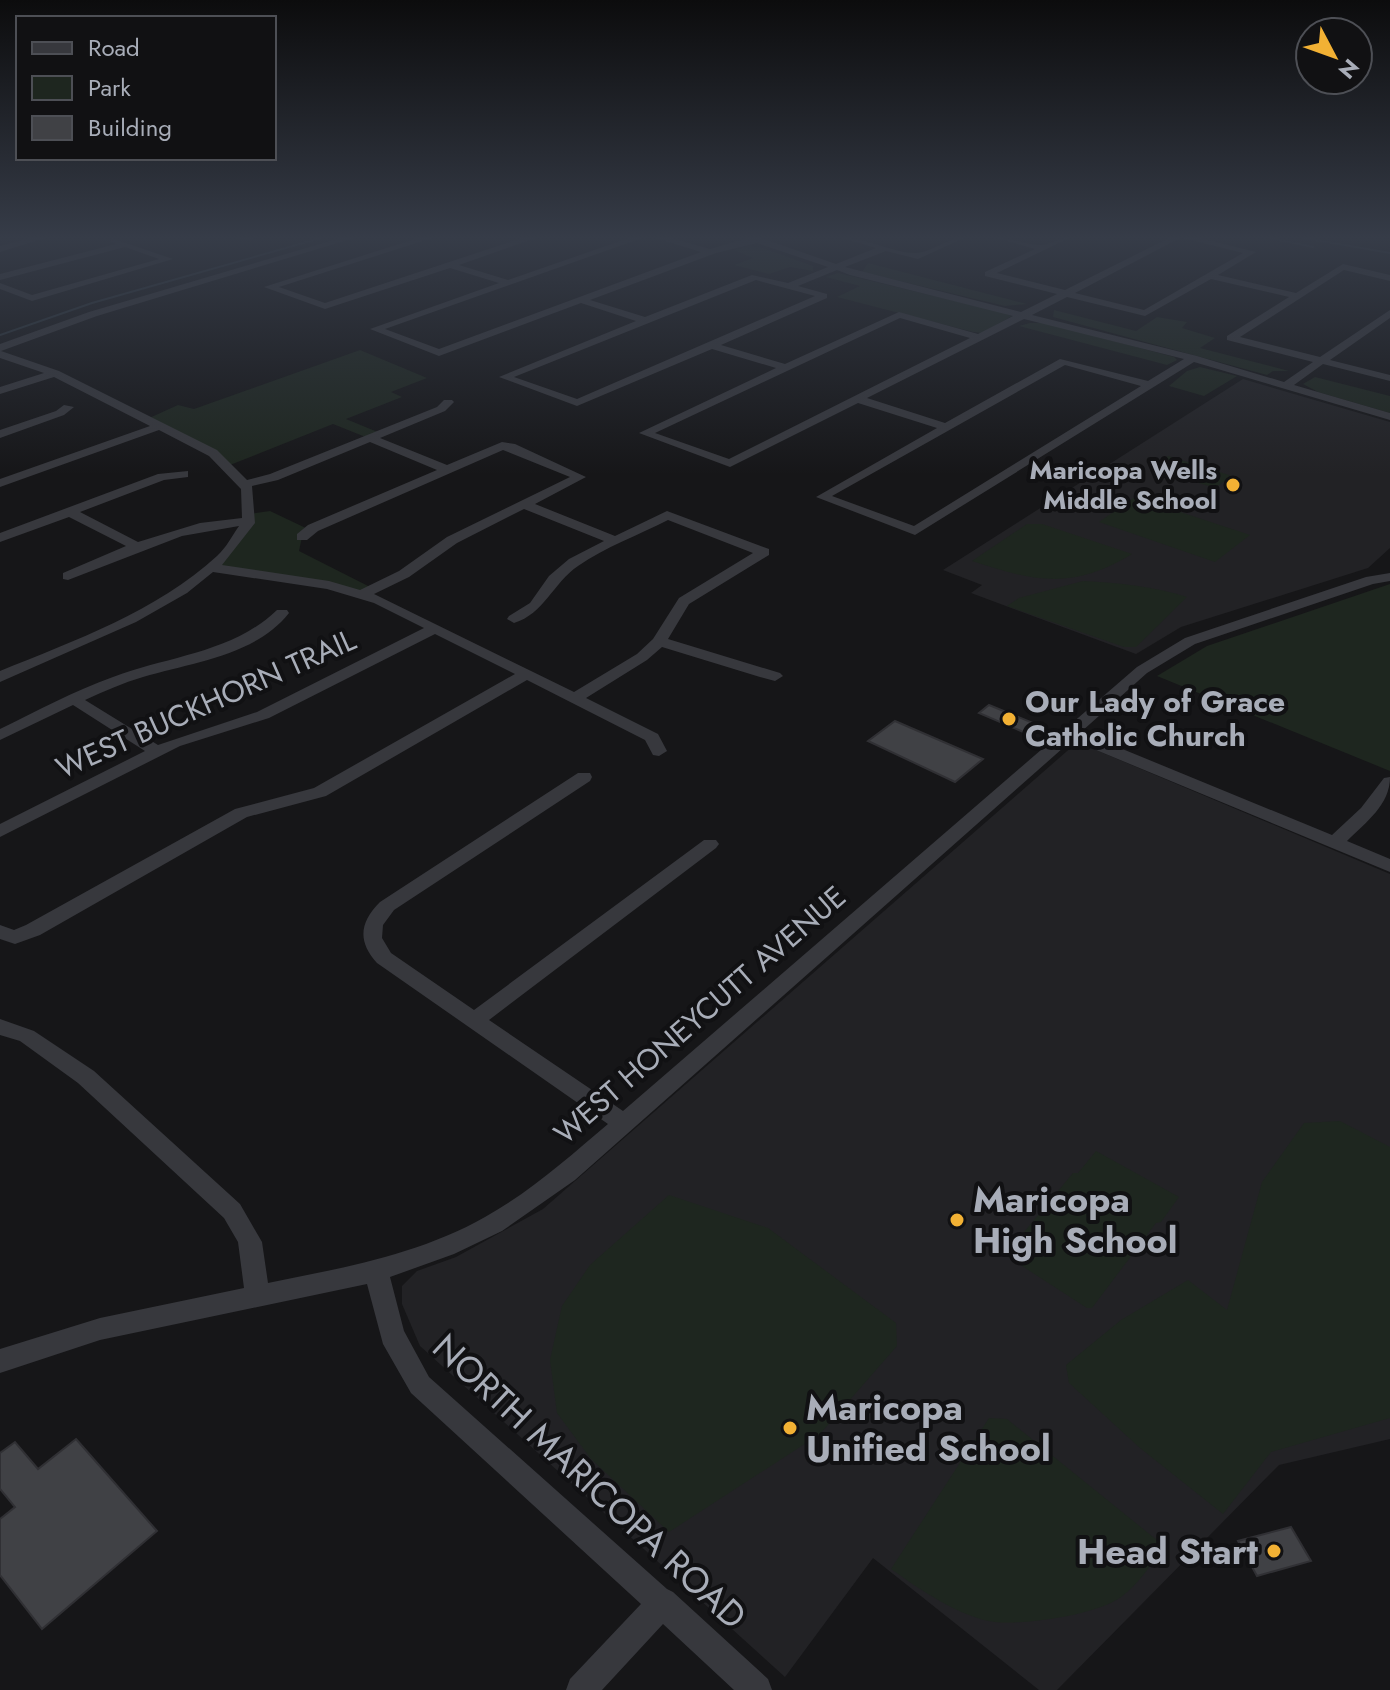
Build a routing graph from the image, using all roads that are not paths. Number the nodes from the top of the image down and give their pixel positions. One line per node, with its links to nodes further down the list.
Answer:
1 (86, 317): 16 (street)
2 (410, 317): 3 (street)
3 (535, 317)
4 (633, 317): 13 (street)
5 (656, 317): 13 (street)
6 (776, 317): 15 (street)
7 (895, 317): 19 (street)
8 (906, 317): 14 (street)
9 (1020, 317): 14 (street)
10 (1037, 317): 17 (street)
11 (1264, 317): 18 (street)
12 (1385, 317): 18 (street)
13 (646, 321): 15 (street)
14 (979, 337): 25 (street)
15 (711, 345): 19 (street)
16 (0, 352): 20 (street)
17 (1193, 358): 22 (street); 23 (street)
18 (1322, 361): 21 (street); 23 (street)
19 (786, 368): 25 (street)
20 (55, 373): 24 (street); 29 (street)
21 (1390, 378)
22 (1150, 385): 30 (street); 30 (street)
23 (1287, 385): 28 (street)
24 (0, 391)
25 (857, 399): 30 (street)
26 (448, 402): 32 (street)
27 (68, 407): 31 (street)
28 (1390, 417)
29 (161, 426): 35 (street); 36 (street)
30 (946, 427)
31 (0, 434)
32 (370, 438): 33 (street); 36 (street)
33 (446, 469): 37 (street); 40 (street)
34 (184, 474): 38 (street)
35 (0, 483)
36 (245, 484): 39 (street)
37 (525, 505): 42 (street); 48 (street)
38 (70, 512): 41 (street); 43 (street)
39 (247, 522): 43 (street); 44 (street)
40 (302, 537)
41 (0, 538)
42 (615, 541): 50 (street); 52 (street)
43 (138, 547): 46 (street)
44 (213, 568): 48 (street); 55 (street)
45 (1390, 570): 47 (street, WEST HONEYCUTT AVENUE)
46 (68, 576)
47 (1381, 578): 58 (street, WEST HONEYCUTT AVENUE)
48 (363, 594): 51 (street)
49 (282, 613): 57 (street)
50 (514, 619)
51 (435, 628): 53 (street); 60 (street, WEST BUCKHORN TRAIL)
52 (659, 642): 54 (street); 56 (street)
53 (527, 674): 56 (street); 68 (street)
54 (775, 676)
55 (0, 677)
56 (575, 698): 61 (street)
57 (75, 700): 59 (street); 60 (street)
58 (1072, 734): 65 (street); 71 (street, WEST HONEYCUTT AVENUE)
59 (0, 735)
60 (156, 751): 64 (street, WEST BUCKHORN TRAIL)
61 (659, 751)
62 (584, 777): 69 (street)
63 (1390, 782): 65 (street)
64 (0, 831)
65 (1335, 843): 67 (street)
66 (710, 844): 69 (street)
67 (1390, 866)
68 (8, 935)
69 (474, 1021): 71 (street)
70 (0, 1027): 73 (street)
71 (623, 1123): 72 (street, WEST HONEYCUTT AVENUE)
72 (377, 1271): 73 (street, WEST HONEYCUTT AVENUE); 75 (street, NORTH MARICOPA ROAD)
73 (257, 1296): 74 (street, WEST HONEYCUTT AVENUE)
74 (0, 1361)
75 (663, 1602): 76 (street); 77 (street, NORTH MARICOPA ROAD)
76 (581, 1690)
77 (757, 1690)

